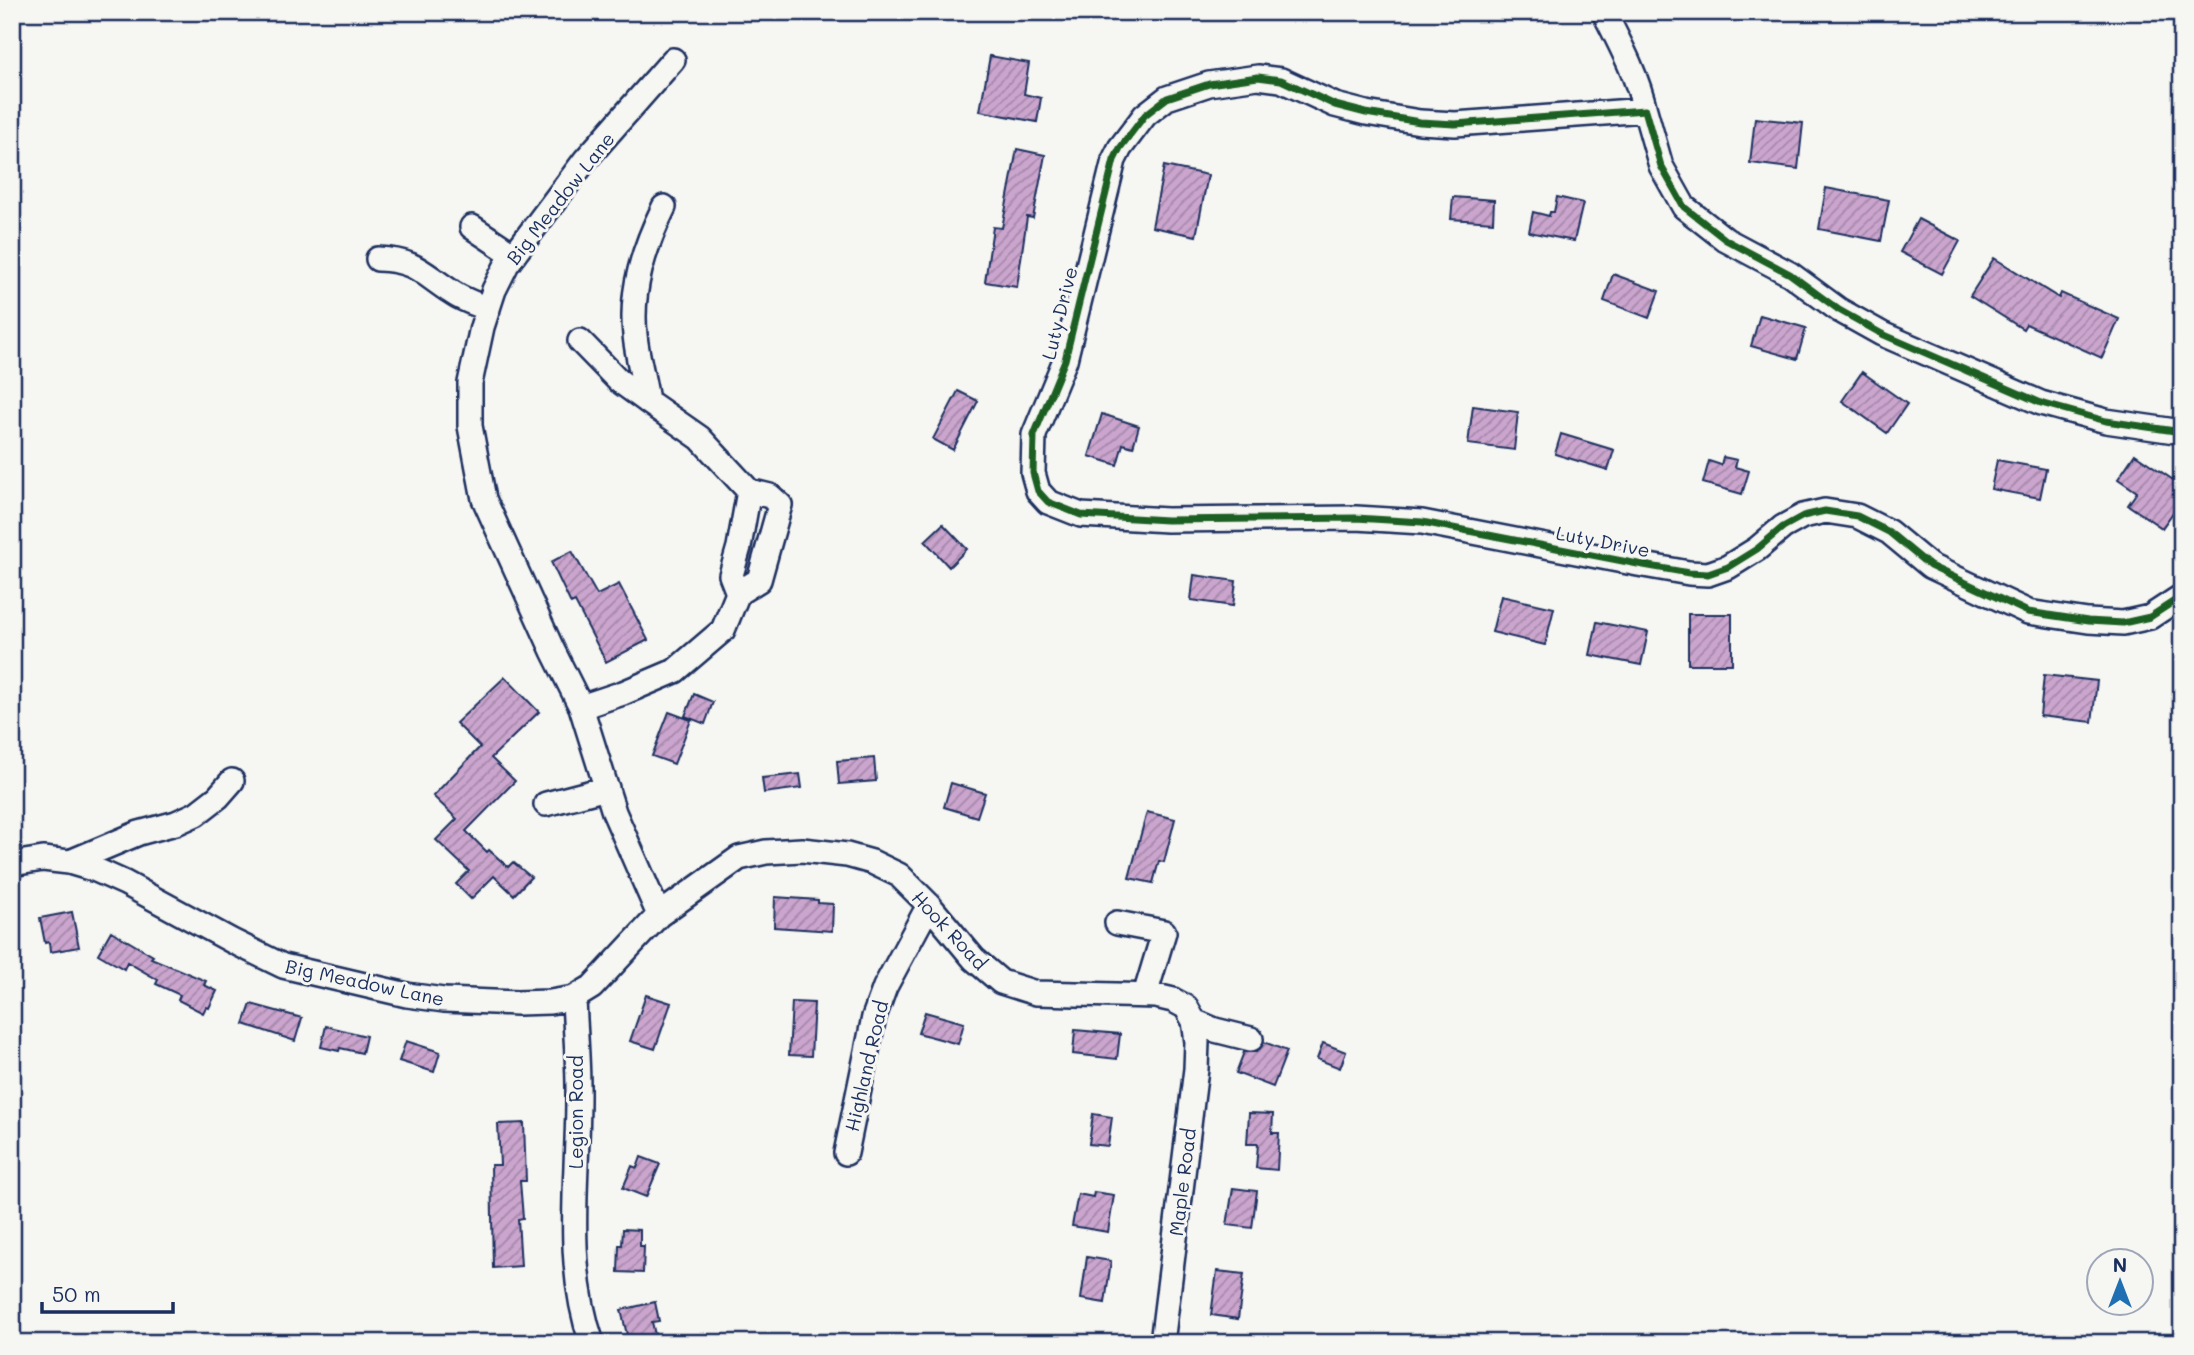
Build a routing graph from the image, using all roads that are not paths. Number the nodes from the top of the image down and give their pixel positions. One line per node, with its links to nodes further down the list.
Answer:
1 (1604, 12): 3 (street)
2 (673, 60): 6 (street, Big Meadow Lane)
3 (1645, 110): 11 (street); 14 (street, Luty Drive)
4 (664, 208): 10 (street)
5 (472, 227): 6 (street)
6 (513, 255): 8 (street, Big Meadow Lane)
7 (378, 260): 8 (street)
8 (488, 309): 15 (street, Big Meadow Lane)
9 (580, 341): 10 (street)
10 (647, 401): 12 (street)
11 (2182, 432)
12 (750, 491): 13 (street); 13 (street)
13 (738, 593): 15 (street)
14 (2182, 596)
15 (581, 707): 17 (street, Big Meadow Lane)
16 (232, 782): 19 (street)
17 (607, 788): 18 (street); 22 (street, Big Meadow Lane)
18 (546, 804)
19 (71, 862): 20 (street, Big Meadow Lane); 25 (street, Big Meadow Lane)
20 (12, 864)
21 (929, 905): 22 (street, Hook Road); 24 (street, Hook Road); 28 (street, Highland Road)
22 (659, 915): 25 (street)
23 (1117, 923): 24 (street)
24 (1144, 995): 26 (street, Hook Road)
25 (574, 998): 29 (street, Legion Road)
26 (1194, 1021): 27 (street, Hook Road); 30 (street, Maple Road)
27 (1251, 1039)
28 (846, 1153)
29 (592, 1343)
30 (1161, 1343)

